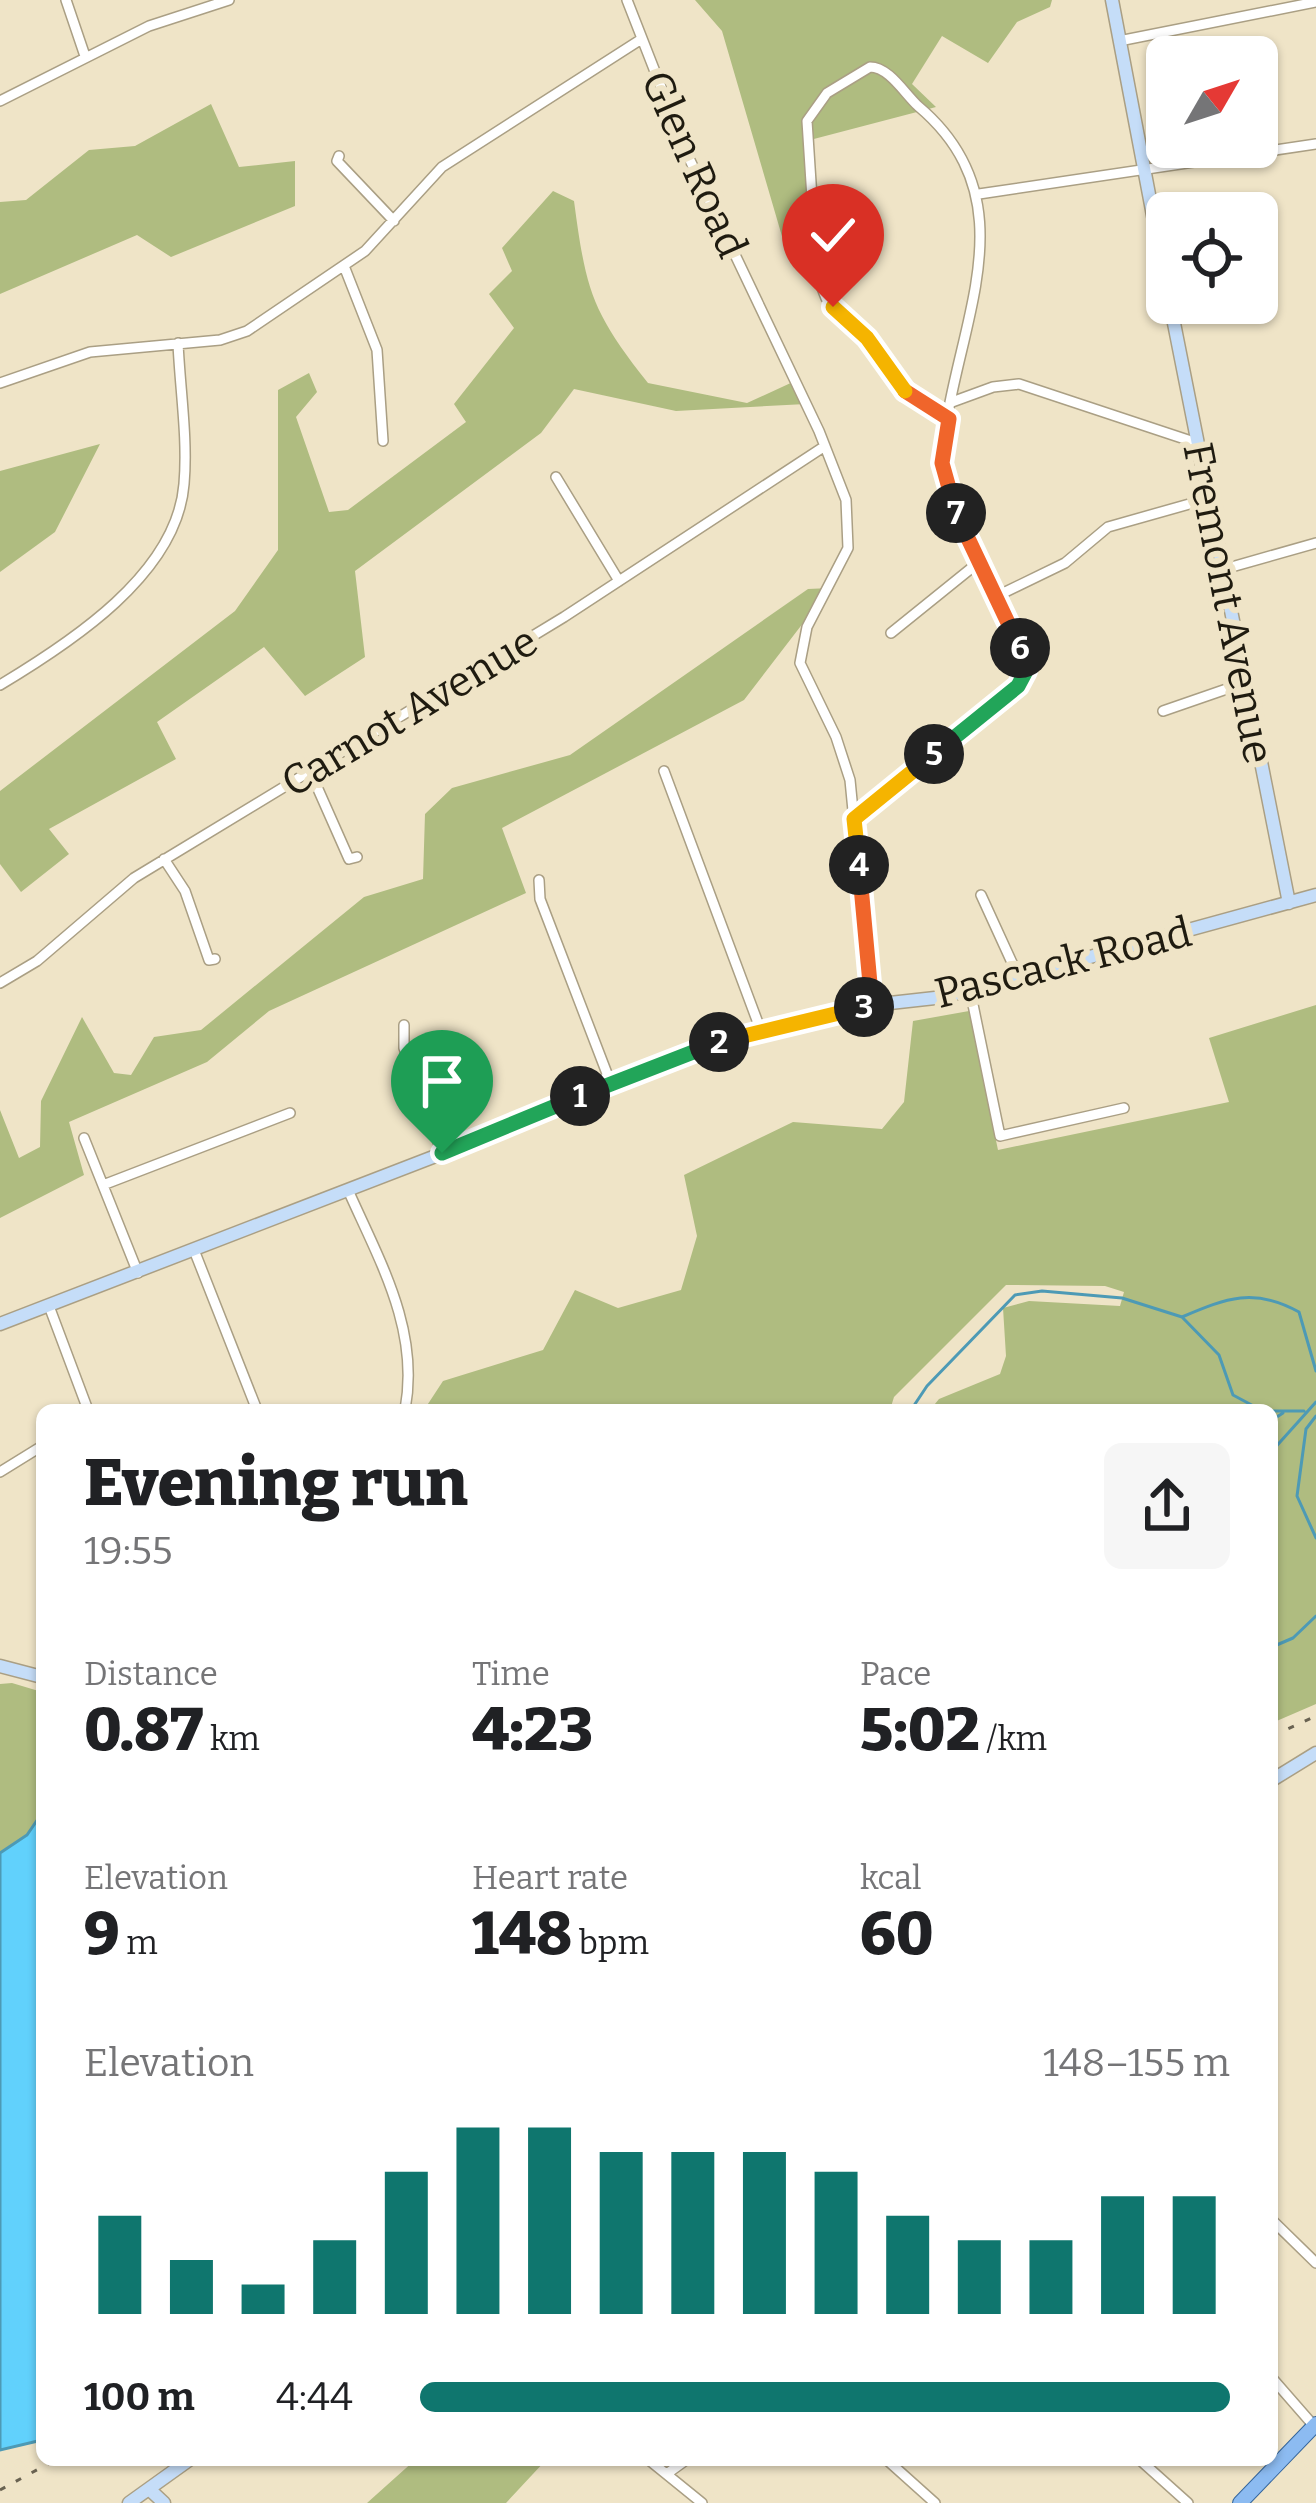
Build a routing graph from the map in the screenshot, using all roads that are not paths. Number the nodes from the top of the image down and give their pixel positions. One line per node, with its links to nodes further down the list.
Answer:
1 (66, 0): 8 (street)
2 (229, 0): 8 (street)
3 (627, 0): 6 (street, Glen Road)
4 (1112, 0): 7 (street)
5 (1316, 2): 7 (street)
6 (640, 40): 15 (street); 24 (street, Glen Road)
7 (1119, 41): 12 (street)
8 (85, 56): 9 (street)
9 (0, 101)
10 (1316, 144): 12 (street)
11 (339, 155): 15 (street)
12 (1144, 170): 13 (street); 14 (street)
13 (1148, 192)
14 (979, 194): 20 (street); 21 (street)
15 (394, 221): 16 (street)
16 (344, 266): 18 (street); 22 (street)
17 (1174, 324): 23 (street, Fremont Avenue)
18 (178, 344): 19 (street); 34 (street)
19 (0, 383)
20 (952, 402): 21 (street); 23 (street)
21 (949, 419): 28 (street)
22 (382, 441)
23 (1196, 443): 26 (street, Fremont Avenue)
24 (825, 446): 30 (street, Carnot Avenue); 38 (street, Glen Road)
25 (556, 477): 30 (street)
26 (1208, 499): 29 (street, Fremont Avenue); 31 (street)
27 (1316, 543): 29 (street)
28 (979, 562): 31 (street); 32 (street)
29 (1221, 570): 33 (street, Fremont Avenue)
30 (619, 581): 36 (street, Carnot Avenue)
31 (995, 597): 38 (street)
32 (890, 634)
33 (1244, 682): 35 (street); 44 (street, Fremont Avenue)
34 (0, 685)
35 (1163, 711)
36 (310, 771): 39 (street); 40 (street, Carnot Avenue)
37 (664, 771): 51 (street)
38 (854, 819): 49 (street, Glen Road)
39 (357, 857)
40 (164, 859): 45 (street); 47 (street, Carnot Avenue)
41 (538, 880): 52 (street)
42 (981, 895): 46 (street)
43 (1316, 895): 44 (street, Pascack Road)
44 (1289, 903): 46 (street, Pascack Road)
45 (215, 959)
46 (1019, 978): 48 (street, Pascack Road)
47 (0, 983)
48 (970, 990): 49 (street, Pascack Road); 53 (street)
49 (872, 1005): 51 (street, Pascack Road)
50 (404, 1025): 56 (street)
51 (761, 1031): 52 (street, Pascack Road)
52 (610, 1084): 56 (street, Pascack Road)
53 (1124, 1108)
54 (290, 1113): 57 (street)
55 (84, 1138): 57 (street)
56 (442, 1153): 58 (street, Pascack Road)
57 (103, 1185): 60 (street)
58 (348, 1190): 59 (street, Pascack Road); 65 (street)
59 (194, 1250): 60 (street, Pascack Road); 64 (street)
60 (138, 1273): 61 (street, Pascack Road)
61 (49, 1306): 62 (street, Pascack Road); 63 (street)
62 (0, 1324)
63 (86, 1404)
64 (255, 1404)
65 (406, 1404)
66 (36, 1450): 67 (street)
67 (0, 1472)
68 (0, 1666): 69 (street)
69 (36, 1675)
70 (1316, 1753): 71 (street)
71 (1278, 1776)
72 (1278, 2226): 73 (street)
73 (1316, 2263)
74 (1278, 2385): 75 (street)
75 (1315, 2425): 76 (main road)
76 (1278, 2463)
77 (181, 2466): 84 (street)
78 (658, 2466): 83 (street)
79 (678, 2466): 83 (street)
80 (894, 2466): 88 (street)
81 (1147, 2466): 89 (street)
82 (1276, 2466): 90 (main road)
83 (668, 2473): 87 (street)
84 (149, 2489): 85 (street); 86 (street)
85 (129, 2503)
86 (164, 2503)
87 (702, 2503)
88 (934, 2503)
89 (1188, 2503)
90 (1240, 2503)

